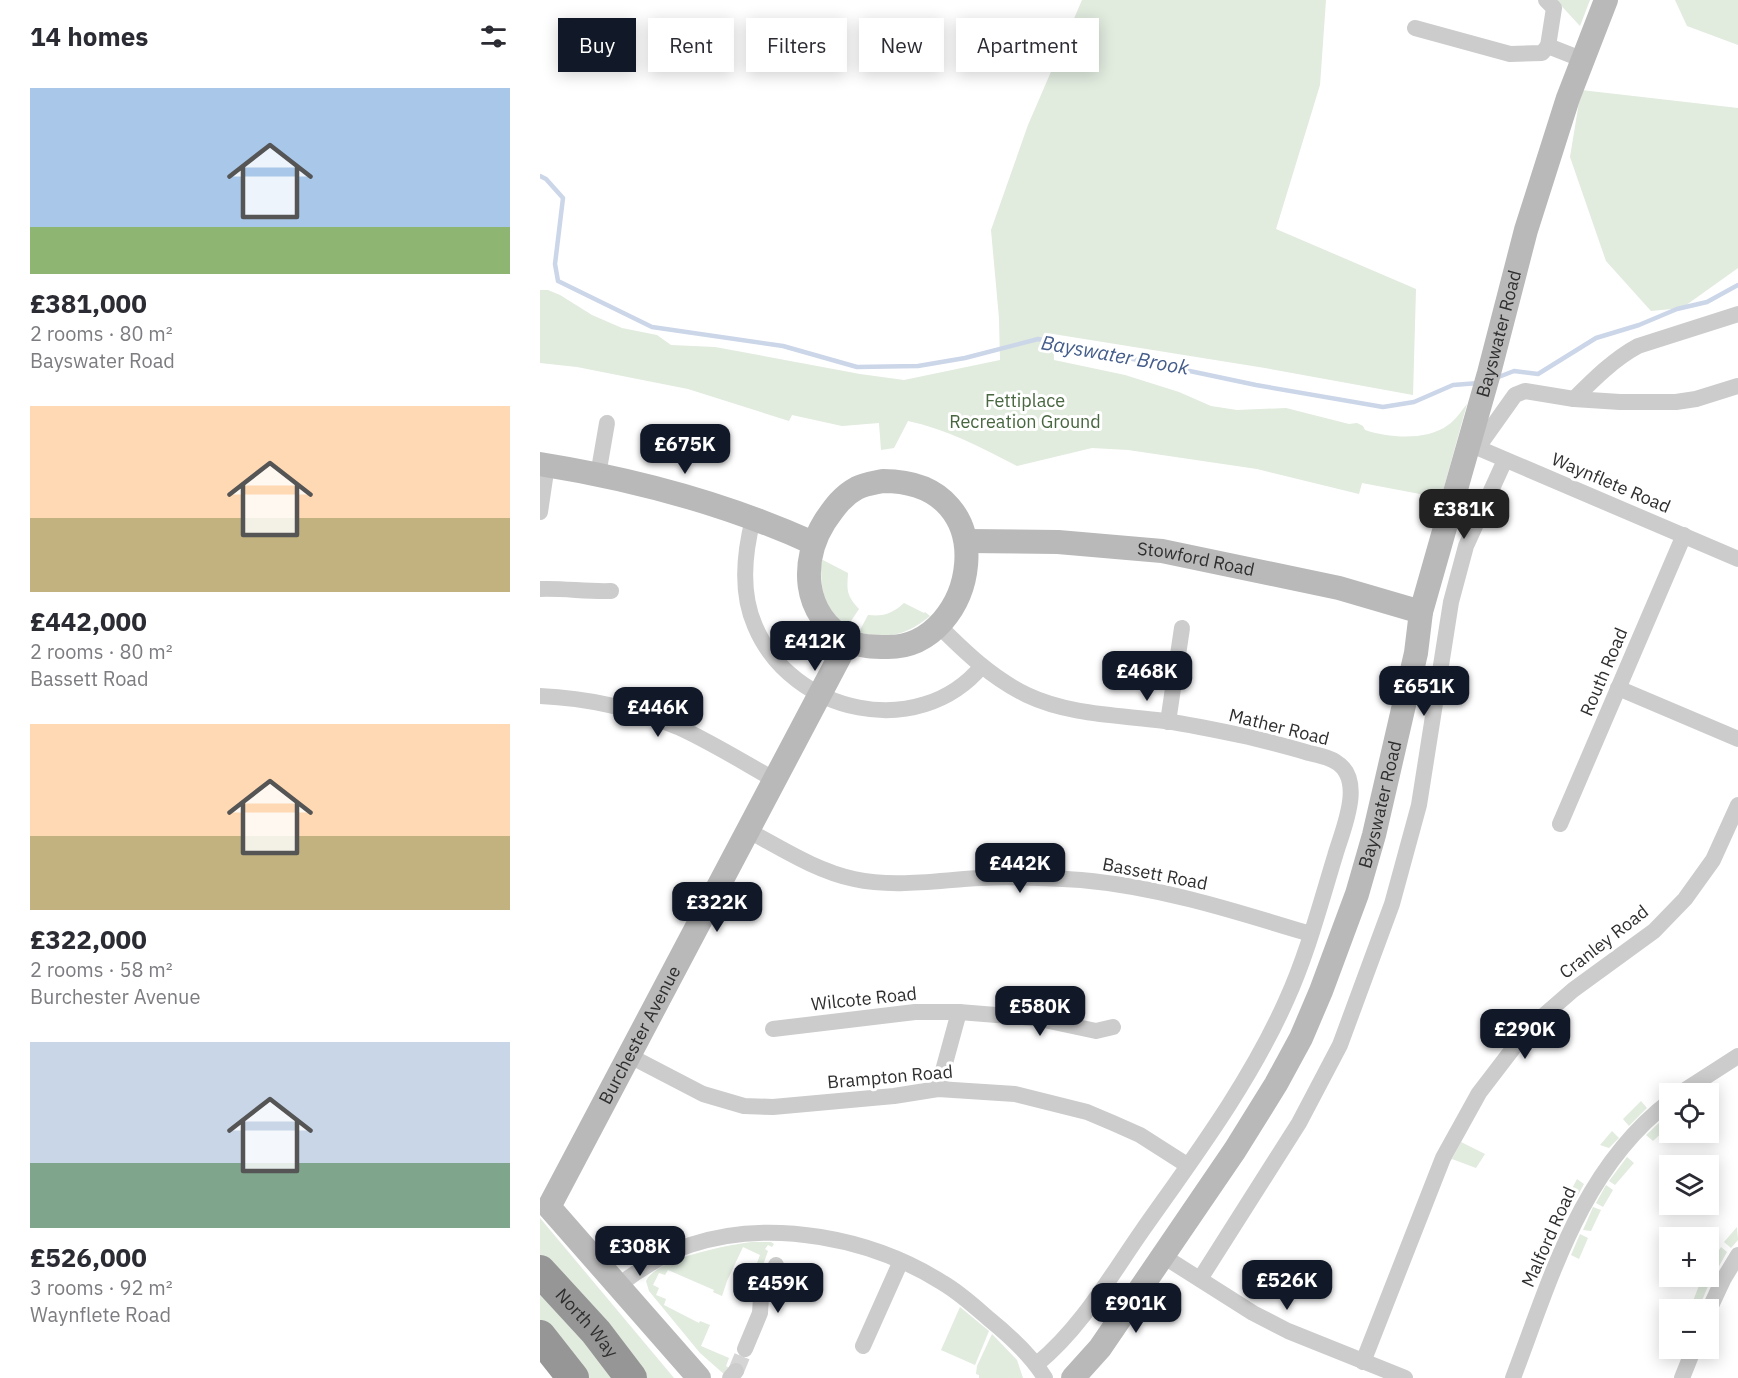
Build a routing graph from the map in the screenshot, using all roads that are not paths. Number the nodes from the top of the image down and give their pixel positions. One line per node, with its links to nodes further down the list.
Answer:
1 (1546, 0): 4 (street)
2 (1606, 0): 5 (street, Bayswater Road)
3 (1415, 28): 4 (street)
4 (1548, 46): 5 (street)
5 (1581, 59): 10 (street, Bayswater Road)
6 (1738, 314): 8 (street)
7 (1738, 386): 8 (street)
8 (1574, 399): 10 (street)
9 (607, 423): 13 (street)
10 (1474, 445): 11 (street, Waynflete Road); 22 (street, Bayswater Road)
11 (1505, 460): 16 (street, Waynflete Road); 53 (street, Bayswater Road)
12 (543, 465): 13 (street); 14 (street)
13 (598, 475): 15 (street)
14 (540, 512)
15 (753, 519): 18 (street); 29 (street)
16 (1684, 535): 19 (street, Waynflete Road); 27 (street, Routh Road)
17 (966, 542): 18 (street); 22 (street, Stowford Road); 23 (street)
18 (813, 543): 25 (street)
19 (1738, 559)
20 (540, 589): 21 (street)
21 (611, 591)
22 (1421, 612): 49 (street, Bayswater Road)
23 (938, 625): 25 (street); 26 (street, Mather Road)
24 (1182, 628): 30 (street)
25 (848, 641): 29 (street, Burchester Avenue)
26 (982, 666): 29 (street); 30 (street, Mather Road)
27 (1618, 688): 31 (street); 35 (street, Routh Road)
28 (540, 696): 33 (street)
29 (819, 696): 33 (street, Burchester Avenue)
30 (1168, 722): 32 (street, Mather Road)
31 (1738, 739)
32 (1346, 772): 37 (street, Bayswater Road)
33 (775, 780): 36 (street, Burchester Avenue)
34 (1738, 805): 60 (street, Cranley Road)
35 (1560, 824)
36 (747, 830): 37 (street, Bassett Road); 41 (street, Burchester Avenue)
37 (1310, 934): 46 (street, Bayswater Road)
38 (960, 1012): 39 (street, Wilcote Road); 40 (street, Wilcote Road); 44 (street)
39 (1113, 1027)
40 (773, 1029)
41 (628, 1055): 44 (street, Brampton Road); 47 (street, Burchester Avenue)
42 (1738, 1056): 43 (street)
43 (1696, 1083)
44 (938, 1089): 46 (street, Brampton Road)
45 (1659, 1109): 67 (street, Malford Road)
46 (1187, 1165): 61 (street, Bayswater Road)
47 (544, 1204): 54 (street)
48 (1738, 1255): 55 (street)
49 (1163, 1256): 53 (street); 65 (street, Bayswater Road)
50 (901, 1261): 54 (street); 57 (street); 61 (street)
51 (776, 1265): 58 (street)
52 (540, 1271): 63 (highway, North Way)
53 (1200, 1279): 60 (street)
54 (619, 1285): 64 (street)
55 (1714, 1299)
56 (540, 1336): 62 (highway)
57 (863, 1346)
58 (745, 1349)
59 (1690, 1359): 68 (street)
60 (1363, 1362): 66 (street)
61 (1041, 1371)
62 (573, 1378)
63 (631, 1378)
64 (699, 1378)
65 (1073, 1378)
66 (1405, 1378)
67 (1513, 1378)
68 (1682, 1378)

